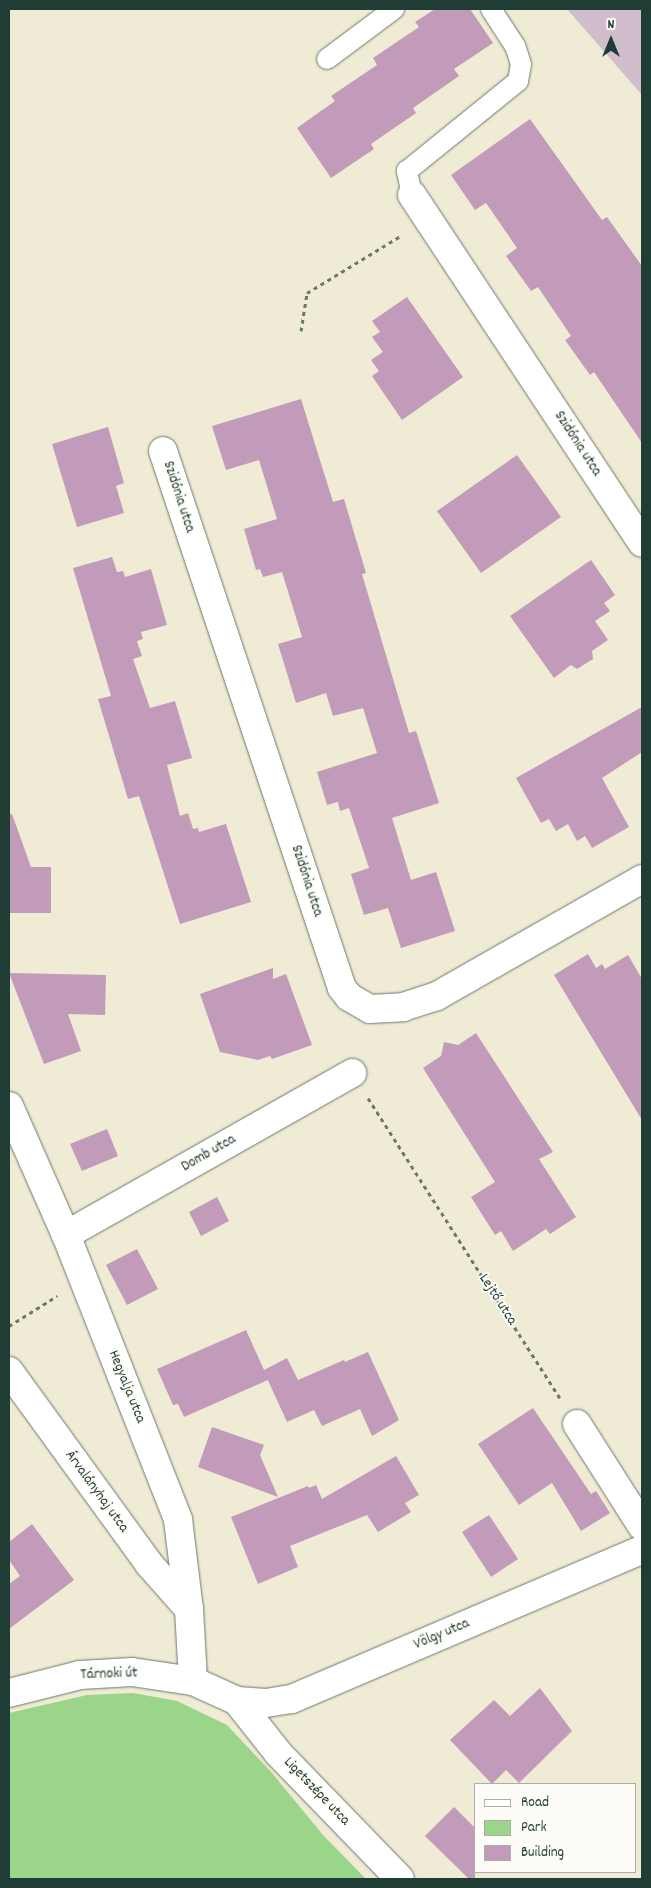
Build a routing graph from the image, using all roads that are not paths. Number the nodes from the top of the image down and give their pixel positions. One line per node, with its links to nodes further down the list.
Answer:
1 (394, 9): 3 (lane)
2 (491, 9): 4 (lane)
3 (327, 59)
4 (412, 195): 6 (street, Szidónia utca)
5 (163, 451): 7 (street, Szidónia utca)
6 (642, 544)
7 (642, 880)
8 (352, 1073): 10 (street, Domb utca)
9 (9, 1106): 10 (street, Hegyalja utca)
10 (66, 1235): 15 (street, Hegyalja utca)
11 (9, 1371): 15 (street, Árvalányhaj utca)
12 (577, 1424): 13 (street)
13 (642, 1526)
14 (642, 1550): 18 (street, Völgy utca)
15 (189, 1610): 16 (street, Hegyalja utca)
16 (193, 1681): 17 (street, Tárnoki út); 18 (street, Tárnoki út)
17 (9, 1693)
18 (237, 1701): 19 (street, Ligetszépe utca)
19 (400, 1879)

